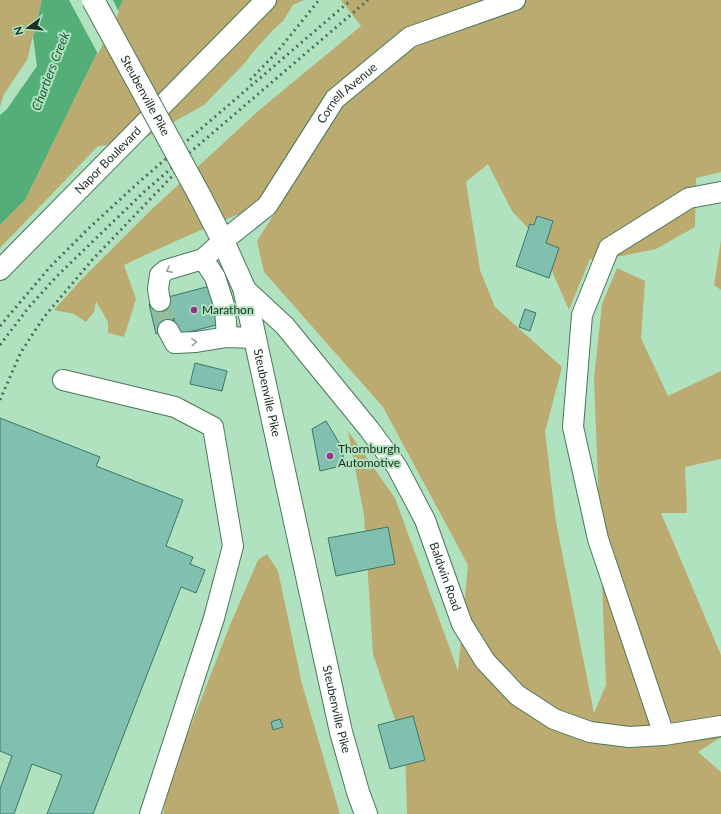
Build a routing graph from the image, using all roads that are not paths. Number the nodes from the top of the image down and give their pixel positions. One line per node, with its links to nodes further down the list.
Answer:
1 (93, 0): 5 (main road, Steubenville Pike, bridge)
2 (266, 0): 7 (street, Napor Boulevard)
3 (515, 0): 5 (street, Cornell Avenue)
4 (721, 192): 15 (street)
5 (223, 241): 6 (street, Cornell Avenue); 8 (main road, Steubenville Pike)
6 (203, 259): 9 (street, one-way to 9); 11 (street)
7 (0, 270)
8 (244, 288): 12 (main road, Steubenville Pike); 15 (street, Baldwin Road)
9 (160, 301)
10 (168, 330): 11 (street, one-way to 11)
11 (227, 337): 12 (street)
12 (254, 338): 17 (main road, Steubenville Pike)
13 (63, 380): 16 (street)
14 (721, 726): 15 (street, Baldwin Road)
15 (664, 736)
16 (150, 814)
17 (366, 814)

